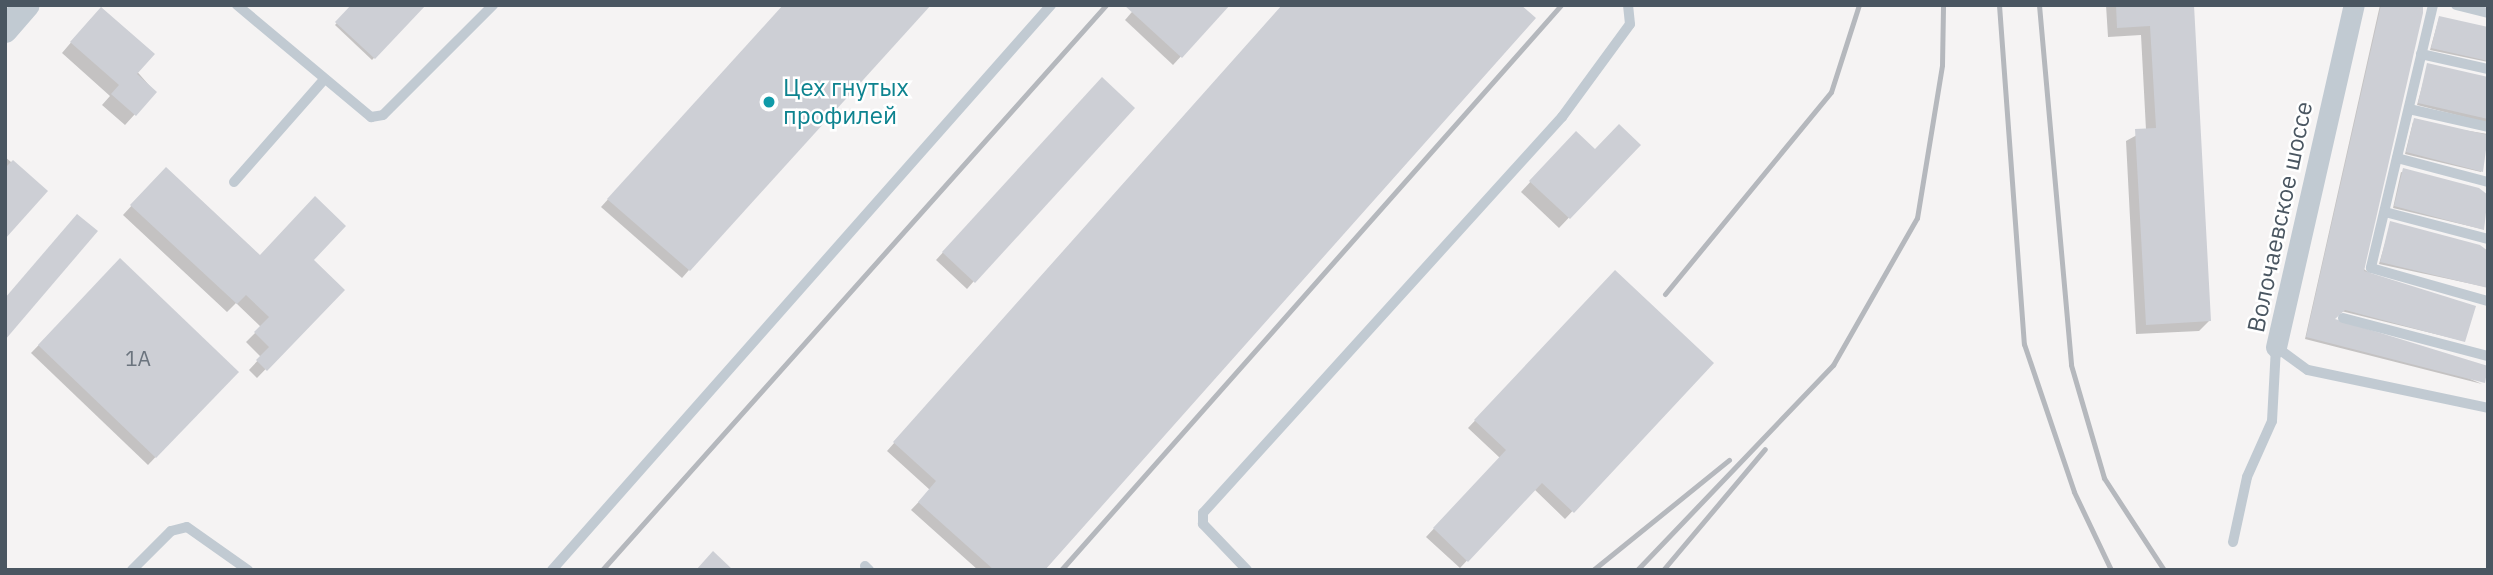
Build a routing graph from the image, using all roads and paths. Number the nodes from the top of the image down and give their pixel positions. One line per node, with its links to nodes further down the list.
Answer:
1 (27, 5): 10 (street)
2 (237, 5): 13 (lane)
3 (493, 5): 13 (lane)
4 (1051, 5): 29 (lane)
5 (1628, 5): 30 (lane)
6 (2354, 5): 23 (street, Волочаевское шоссе)
7 (2433, 5): 11 (lane)
8 (2456, 5): 9 (lane)
9 (2488, 13)
10 (5, 30)
11 (2421, 54): 12 (lane); 14 (lane)
12 (2488, 69)
13 (322, 82): 17 (lane)
14 (2409, 109): 15 (lane); 16 (lane)
15 (2488, 127)
16 (2397, 158): 18 (lane); 19 (lane)
17 (234, 182)
18 (2488, 182)
19 (2385, 212): 20 (lane); 21 (lane)
20 (2488, 239)
21 (2488, 301)
22 (2343, 318): 24 (lane)
23 (2276, 347): 25 (lane, Волочаевское шоссе); 26 (lane)
24 (2488, 355)
25 (2488, 408)
26 (2233, 542)
27 (132, 570): 28 (lane)
28 (248, 570)
29 (552, 570)
30 (1247, 570)

